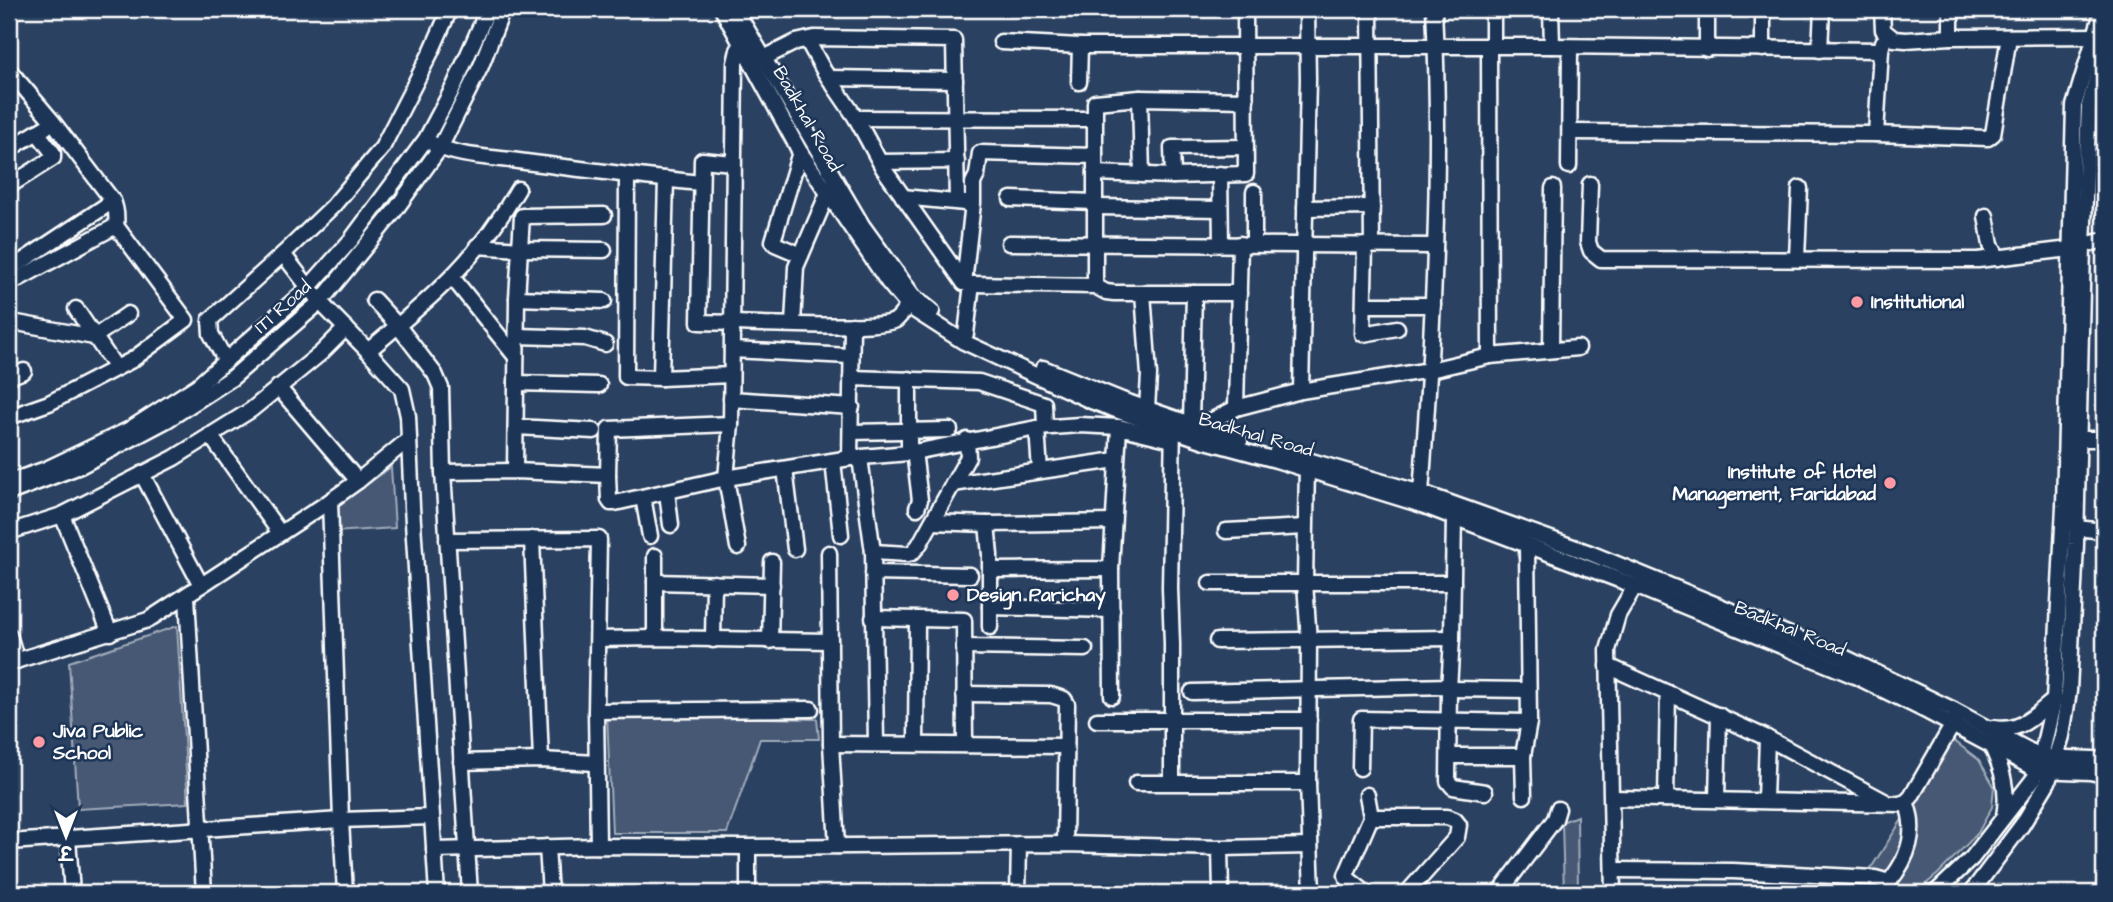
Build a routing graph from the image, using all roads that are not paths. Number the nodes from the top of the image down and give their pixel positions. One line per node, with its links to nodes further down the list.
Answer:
1 (450, 9): 103 (street)
2 (488, 9): 52 (street, ITI Road)
3 (503, 9): 54 (street, ITI Road)
4 (722, 9): 23 (street, Badkhal Road)
5 (734, 9): 23 (street, Badkhal Road)
6 (1245, 9): 26 (street)
7 (1307, 9): 30 (street)
8 (1370, 9): 27 (street)
9 (1434, 9): 28 (street)
10 (1493, 9): 31 (street)
11 (1551, 9): 29 (street)
12 (1707, 9): 33 (street)
13 (1763, 9): 34 (street)
14 (1822, 9): 35 (street)
15 (1882, 9): 18 (street)
16 (1951, 9): 20 (street)
17 (2103, 9): 19 (street)
18 (1888, 35): 20 (street); 36 (street)
19 (2099, 36): 21 (street); 100 (street)
20 (1951, 37): 21 (street)
21 (2009, 37): 51 (street)
22 (807, 40): 38 (street); 40 (street); 41 (street)
23 (747, 42): 38 (street, Badkhal Road); 56 (street, Badkhal Road); 60 (street)
24 (1001, 42): 25 (street)
25 (1080, 46): 26 (street); 42 (street)
26 (1245, 46): 30 (street); 44 (street)
27 (1371, 46): 28 (street); 30 (street); 83 (street)
28 (1436, 46): 31 (street); 99 (street)
29 (1552, 46): 31 (street); 32 (street)
30 (1307, 47): 84 (street)
31 (1491, 47): 141 (street)
32 (1570, 47): 33 (street); 50 (street)
33 (1707, 49): 34 (street)
34 (1763, 49): 35 (street)
35 (1820, 50): 36 (street)
36 (1881, 50): 51 (street)
37 (2104, 51): 100 (street)
38 (764, 58): 68 (street, Badkhal Road)
39 (9, 70): 48 (street)
40 (829, 78): 41 (street); 45 (street)
41 (955, 80): 46 (street)
42 (1079, 82)
43 (1140, 98): 44 (street); 47 (street); 64 (street)
44 (1245, 100): 53 (street)
45 (856, 118): 46 (street); 59 (street)
46 (956, 118): 47 (street); 58 (street)
47 (1095, 119): 57 (street)
48 (53, 122): 49 (street); 79 (street)
49 (37, 132): 55 (street); 71 (street)
50 (1570, 132): 51 (street); 61 (street)
51 (1876, 134)
52 (426, 139): 54 (street); 112 (street, ITI Road)
53 (1246, 147): 63 (street); 66 (street)
54 (440, 148): 65 (street); 120 (street, ITI Road)
55 (9, 149)
56 (800, 152): 76 (street, Badkhal Road); 104 (street)
57 (1095, 156): 62 (street); 81 (street)
58 (957, 161): 59 (street); 80 (street)
59 (880, 162): 77 (street)
60 (733, 163): 69 (street); 126 (street)
61 (1569, 166)
62 (1095, 173): 64 (street); 82 (street)
63 (1220, 174): 66 (street); 85 (street)
64 (1142, 175): 66 (street)
65 (626, 176): 67 (street); 152 (street)
66 (1173, 176)
67 (666, 179): 69 (street); 149 (street)
68 (835, 179): 76 (street); 119 (street, Badkhal Road)
69 (701, 183): 126 (street)
70 (1590, 184): 105 (street)
71 (9, 186)
72 (1553, 188): 138 (street)
73 (1800, 188): 105 (street)
74 (518, 189): 86 (street)
75 (1254, 192): 95 (street)
76 (828, 193): 104 (street); 119 (street, Badkhal Road)
77 (903, 197): 80 (street); 109 (street)
78 (1011, 199): 82 (street)
79 (113, 201): 90 (street); 107 (street)
80 (957, 202): 81 (street)
81 (973, 203): 109 (street)
82 (1096, 205): 85 (street); 93 (street)
83 (1372, 207): 84 (street); 97 (street)
84 (1305, 208): 96 (street)
85 (1220, 209): 94 (street)
86 (502, 215): 88 (street); 98 (street)
87 (604, 215): 88 (street)
88 (522, 216): 101 (street)
89 (1986, 216): 106 (street)
90 (116, 226): 110 (street); 144 (street)
91 (2104, 240): 100 (street)
92 (1009, 243): 93 (street)
93 (1096, 244): 94 (street); 111 (street)
94 (1221, 244): 95 (street)
95 (1247, 244): 96 (street); 115 (street)
96 (1304, 244): 97 (street); 155 (street)
97 (1369, 245): 99 (street); 121 (street)
98 (477, 246): 101 (street); 108 (street)
99 (1434, 246): 122 (street)
100 (2077, 247): 106 (street); 173 (street); 222 (street)
101 (520, 249): 102 (street); 116 (street)
102 (604, 250)
103 (283, 254): 112 (street); 143 (street)
104 (801, 255): 127 (street)
105 (1797, 258): 106 (street)
106 (1998, 258)
107 (9, 267)
108 (452, 276): 129 (street); 142 (street)
109 (968, 283): 111 (street); 132 (street)
110 (9, 284)
111 (1095, 286): 113 (street)
112 (309, 287): 120 (street); 143 (street, ITI Road)
113 (1143, 293): 114 (street); 159 (street)
114 (1194, 293): 115 (street); 162 (street)
115 (1239, 293): 158 (street)
116 (517, 298): 118 (street); 133 (street)
117 (374, 300): 129 (street)
118 (604, 301)
119 (911, 301): 128 (street); 132 (street, Badkhal Road); 166 (street, Badkhal Road)
120 (320, 302): 130 (street); 193 (street, ITI Road)
121 (1364, 305): 122 (street); 131 (street)
122 (1433, 305): 145 (street)
123 (76, 309): 134 (street)
124 (128, 314): 134 (street)
125 (10, 320): 134 (street)
126 (732, 322): 127 (street); 137 (street)
127 (793, 324): 128 (street)
128 (852, 325): 140 (street)
129 (398, 326): 139 (street); 184 (street)
130 (346, 328): 139 (street); 154 (street)
131 (1397, 328)
132 (966, 334): 159 (street, Badkhal Road)
133 (517, 336): 135 (street); 142 (street)
134 (94, 337): 144 (street)
135 (606, 344)
136 (1578, 348): 138 (street)
137 (732, 350): 140 (street); 147 (street)
138 (1551, 350): 141 (street)
139 (368, 351): 172 (street)
140 (850, 356): 150 (street)
141 (1490, 356): 145 (street)
142 (516, 357): 153 (street)
143 (226, 361): 189 (street, ITI Road)
144 (116, 368): 160 (street)
145 (1430, 370): 155 (street); 192 (street)
146 (24, 371): 148 (street)
147 (731, 375): 149 (street); 156 (street)
148 (9, 377)
149 (661, 378): 152 (street)
150 (851, 378): 151 (street); 157 (street)
151 (909, 379): 164 (street); 168 (street)
152 (612, 380): 153 (street)
153 (516, 383): 163 (street)
154 (278, 387): 171 (street); 188 (street)
155 (1301, 391): 158 (street)
156 (731, 399): 157 (street); 161 (street)
157 (852, 407): 170 (street)
158 (1236, 408): 162 (street)
159 (1147, 409): 166 (street, Badkhal Road)
160 (9, 418)
161 (731, 424): 186 (street); 187 (street)
162 (1195, 425): 166 (street, Badkhal Road); 180 (street, Badkhal Road)
163 (516, 427): 167 (street); 182 (street)
164 (1041, 427): 165 (street); 175 (street); 183 (street)
165 (1119, 427): 166 (street); 178 (street)
166 (1173, 429): 180 (street, Badkhal Road); 267 (street)
167 (594, 430)
168 (909, 430): 169 (street); 170 (street); 176 (street)
169 (950, 430)
170 (851, 432): 177 (street)
171 (210, 435): 185 (street); 208 (street)
172 (410, 439): 188 (street); 301 (street)
173 (2078, 439): 174 (street); 204 (street)
174 (2104, 439)
175 (967, 440): 176 (street); 190 (street)
176 (911, 452): 177 (street); 196 (street)
177 (855, 458): 179 (street); 216 (street)
178 (1116, 460): 183 (street); 200 (street)
179 (833, 461): 181 (street); 209 (street)
180 (1307, 465): 192 (street, Badkhal Road); 198 (street, Badkhal Road); 203 (street)
181 (785, 469): 187 (street); 215 (street)
182 (515, 471): 184 (street); 186 (street)
183 (1041, 471): 190 (street)
184 (443, 472): 212 (street)
185 (142, 474): 197 (street); 231 (street)
186 (608, 475): 194 (street)
187 (726, 478): 191 (street); 214 (street)
188 (358, 481): 195 (street)
189 (9, 482)
190 (953, 484): 199 (street)
191 (667, 492): 194 (street); 202 (street)
192 (1421, 493): 264 (street, Badkhal Road)
193 (9, 494)
194 (643, 497): 210 (street)
195 (330, 501): 208 (street); 304 (street)
196 (917, 508)
197 (62, 515): 205 (street); 239 (street)
198 (1454, 517): 213 (street, Badkhal Road); 229 (street)
199 (932, 522): 201 (street); 216 (street)
200 (1113, 522): 201 (street); 220 (street)
201 (987, 524): 221 (street)
202 (671, 525)
203 (1305, 527): 206 (street); 228 (street)
204 (2076, 528): 207 (street); 222 (street)
205 (9, 531)
206 (1226, 531)
207 (2104, 531)
208 (280, 533): 231 (street)
209 (841, 535)
210 (650, 536)
211 (531, 539): 212 (street); 243 (street); 281 (street)
212 (447, 540): 283 (street)
213 (1527, 546): 232 (street, Badkhal Road); 255 (street)
214 (738, 547)
215 (795, 549)
216 (873, 552): 223 (street)
217 (829, 553): 246 (street)
218 (655, 556): 225 (street)
219 (772, 562): 230 (street)
220 (1111, 569): 221 (street); 235 (street)
221 (990, 570): 234 (street)
222 (2067, 570): 260 (street); 285 (street)
223 (873, 573): 224 (street); 236 (street)
224 (970, 575)
225 (655, 582): 226 (street); 241 (street)
226 (714, 583): 230 (street); 244 (street)
227 (1209, 583): 228 (street)
228 (1305, 583): 229 (street); 248 (street)
229 (1453, 583): 242 (street)
230 (772, 584): 245 (street)
231 (201, 585): 233 (street)
232 (1635, 586): 252 (street); 264 (street, Badkhal Road)
233 (187, 597): 239 (street); 305 (street)
234 (990, 607): 235 (street); 238 (street)
235 (1112, 610): 259 (street)
236 (873, 618): 237 (street); 274 (street)
237 (917, 620): 249 (street); 272 (street)
238 (990, 627)
239 (110, 633): 251 (street)
240 (9, 635): 251 (street)
241 (655, 638): 243 (street); 244 (street)
242 (1452, 638): 248 (street); 254 (street)
243 (598, 639): 262 (street)
244 (713, 639): 245 (street)
245 (770, 641): 246 (street)
246 (830, 641): 273 (street)
247 (1217, 641): 248 (street)
248 (1309, 641): 253 (street)
249 (964, 647): 250 (street); 258 (street)
250 (1085, 649)
251 (13, 662)
252 (1608, 667): 257 (street); 294 (street)
253 (1309, 688): 254 (street); 256 (street); 266 (street)
254 (1449, 688): 255 (street); 268 (street)
255 (1528, 690): 269 (street)
256 (1192, 692)
257 (1668, 693): 263 (street); 295 (street)
258 (964, 694): 275 (street); 276 (street)
259 (1112, 696)
260 (2054, 700): 270 (street); 285 (street)
261 (811, 709): 262 (street)
262 (596, 711): 284 (street)
263 (1718, 715): 271 (street); 296 (street)
264 (1956, 719): 270 (street); 277 (street); 298 (street)
265 (1097, 720): 267 (street)
266 (1309, 720): 267 (street); 290 (street)
267 (1172, 721): 288 (street)
268 (1449, 721): 269 (street); 279 (street); 286 (street)
269 (1529, 722): 280 (street)
270 (1984, 727): 285 (street)
271 (1767, 738): 297 (street); 299 (street)
272 (916, 743): 274 (street); 275 (street)
273 (831, 744): 274 (street); 311 (street)
274 (876, 744)
275 (965, 745): 276 (street)
276 (1066, 746): 309 (street)
277 (1991, 746): 285 (street); 303 (street)
278 (2104, 746): 282 (street)
279 (1450, 756): 280 (street); 291 (street)
280 (1523, 756): 293 (street)
281 (541, 760): 283 (street); 284 (street)
282 (2099, 760): 285 (street)
283 (461, 762): 315 (street)
284 (596, 763): 310 (street)
285 (2046, 764): 287 (street); 303 (street); 334 (street)
286 (1360, 768)
287 (2104, 775)
288 (1172, 782): 289 (street); 290 (street)
289 (1136, 783)
290 (1308, 783): 312 (street)
291 (1485, 792)
292 (1367, 795): 302 (street)
293 (1524, 796)
294 (1612, 798): 295 (street); 318 (street)
295 (1666, 799): 296 (street)
296 (1717, 799): 297 (street)
297 (1765, 800): 299 (street)
298 (1906, 802): 299 (street); 318 (street)
299 (1891, 805)
300 (1558, 809): 331 (street)
301 (431, 817): 304 (street); 317 (street)
302 (1371, 817): 329 (street); 330 (street)
303 (2003, 817): 333 (street)
304 (341, 821): 305 (street); 321 (street)
305 (199, 830): 306 (street); 320 (street)
306 (68, 839): 307 (street); 319 (street)
307 (9, 842)
308 (1019, 844): 309 (street); 311 (street); 326 (street)
309 (1065, 844): 316 (street)
310 (598, 846): 313 (street); 314 (street)
311 (837, 846): 314 (street)
312 (1310, 846): 316 (street); 328 (street)
313 (547, 847): 315 (street); 324 (street)
314 (748, 847): 325 (street)
315 (467, 848): 317 (street); 323 (street)
316 (1220, 848): 327 (street)
317 (434, 850): 322 (street)
318 (1613, 870): 332 (street)
319 (72, 893)
320 (204, 893)
321 (345, 893)
322 (437, 893)
323 (470, 893)
324 (550, 893)
325 (748, 893)
326 (1018, 893)
327 (1220, 893)
328 (1312, 893)
329 (1366, 893)
330 (1407, 893)
331 (1499, 893)
332 (1613, 893)
333 (1935, 893)
334 (1971, 893)

